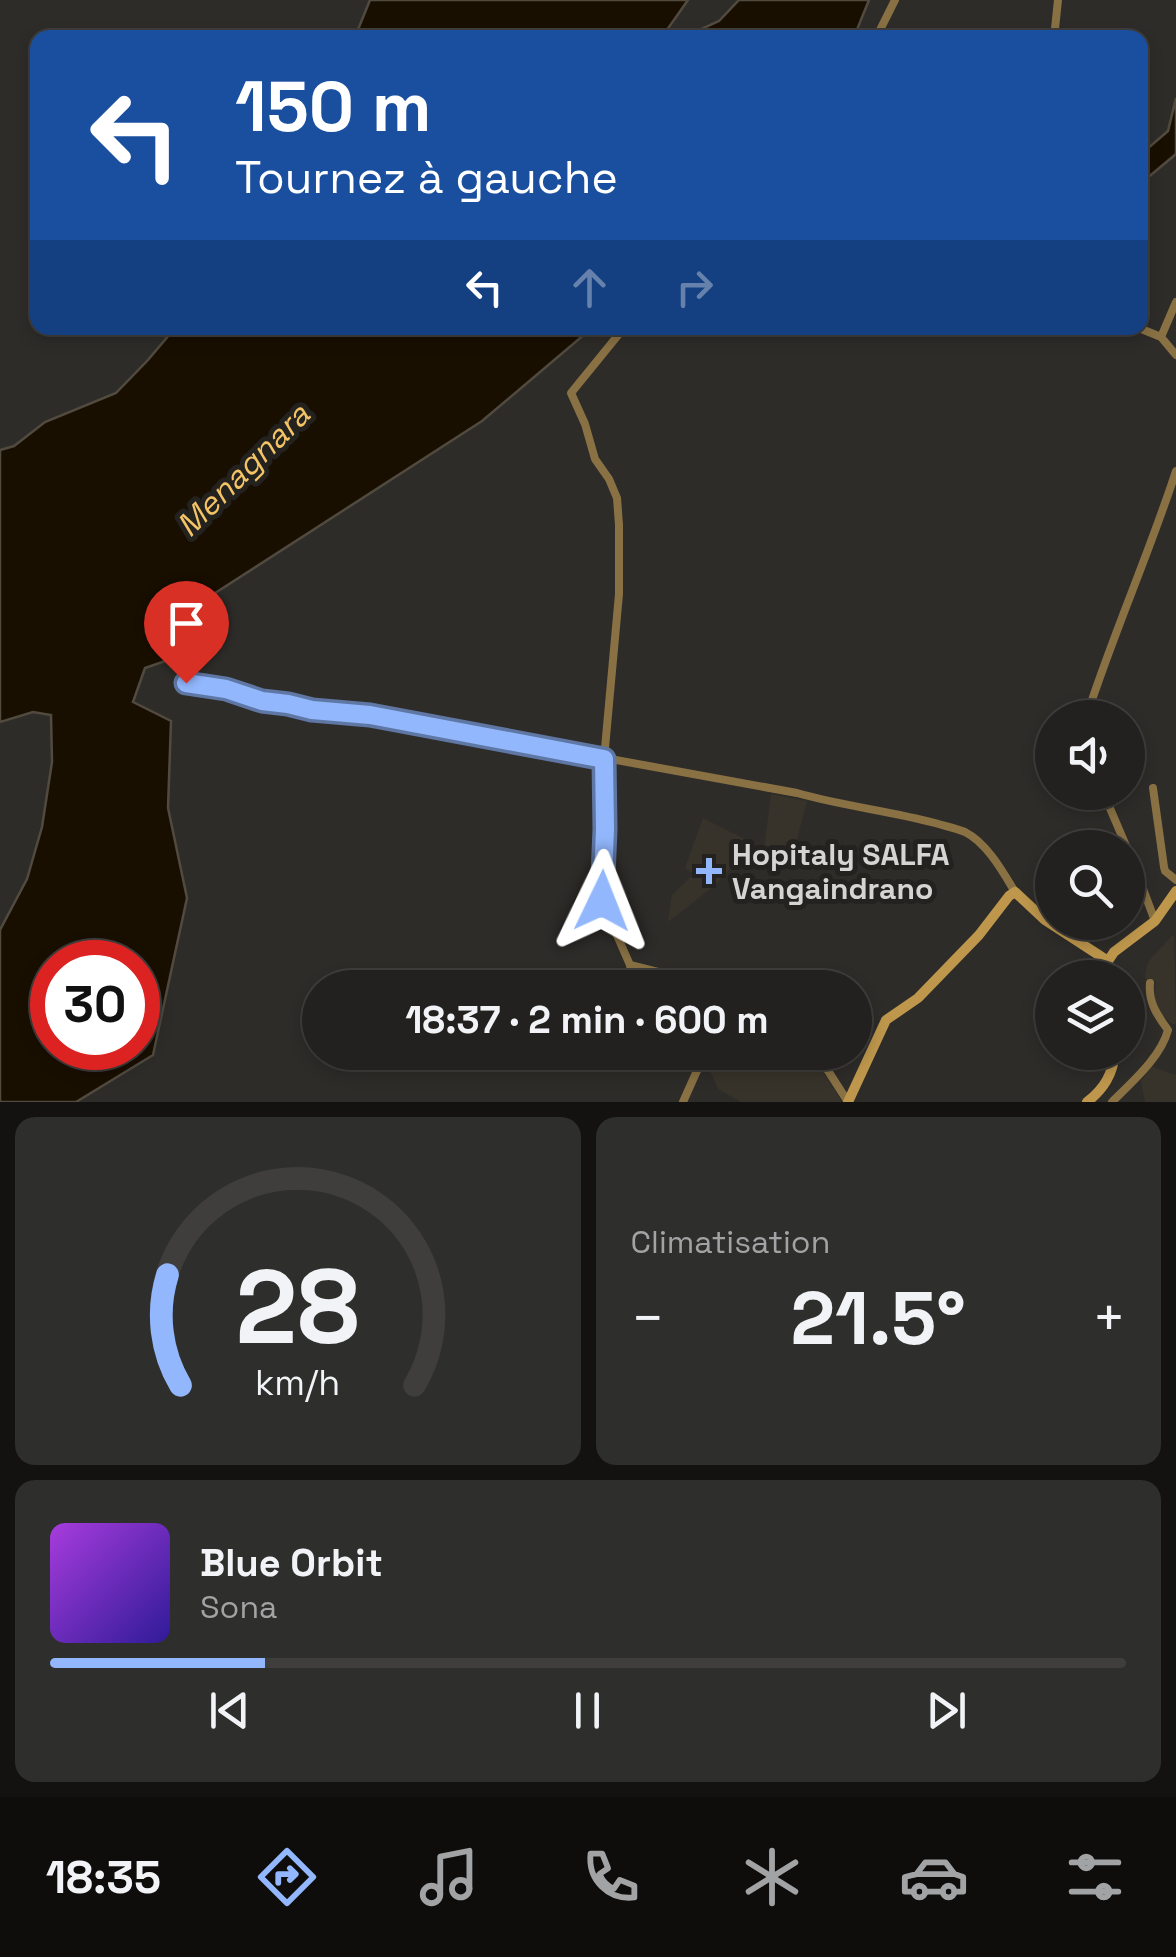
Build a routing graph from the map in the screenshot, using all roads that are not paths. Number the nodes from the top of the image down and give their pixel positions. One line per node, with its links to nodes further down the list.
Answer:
1 (895, 0): 3 (street)
2 (1058, 0): 4 (street)
3 (880, 30)
4 (1055, 30)
5 (1176, 302): 8 (street)
6 (1148, 331): 8 (street)
7 (618, 335): 13 (street)
8 (1161, 337): 9 (street)
9 (1176, 355)
10 (1176, 471): 12 (street)
11 (186, 683): 13 (street)
12 (1092, 700)
13 (604, 759): 17 (street); 22 (street)
14 (1153, 788): 15 (street)
15 (1176, 880)
16 (1176, 891): 19 (street)
17 (1014, 892): 20 (street); 30 (street)
18 (1145, 895): 19 (street)
19 (1155, 921): 21 (street)
20 (1106, 960)
21 (1109, 960)
22 (630, 965): 23 (street); 24 (street)
23 (631, 970)
24 (650, 970)
25 (1150, 982): 32 (street)
26 (697, 1070): 29 (street)
27 (828, 1070): 30 (street)
28 (1112, 1070): 31 (street)
29 (683, 1102)
30 (848, 1102)
31 (1087, 1102)
32 (1112, 1102)

